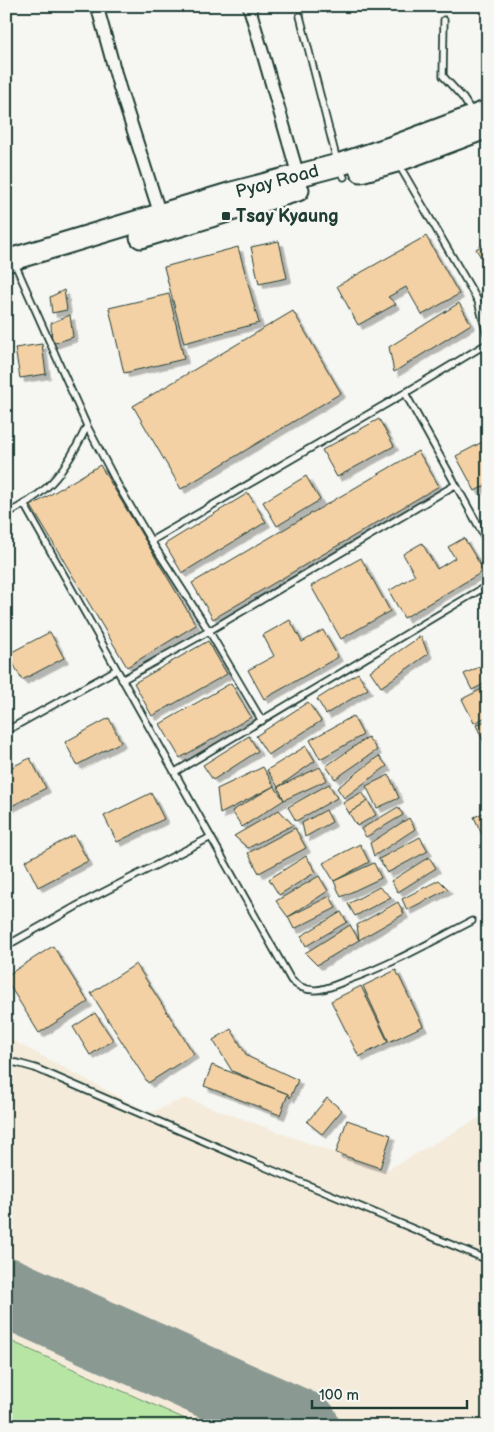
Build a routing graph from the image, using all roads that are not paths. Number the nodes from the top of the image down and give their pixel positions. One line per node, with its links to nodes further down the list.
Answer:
1 (97, 6): 9 (street)
2 (249, 6): 8 (street)
3 (300, 16): 7 (lane)
4 (444, 20): 5 (lane)
5 (482, 121): 6 (highway, Pyay Road)
6 (393, 154): 7 (highway, Pyay Road); 11 (lane)
7 (341, 170): 8 (highway, Pyay Road); 9 (highway, Pyay Road)
8 (298, 175): 9 (highway, Pyay Road)
9 (163, 222): 10 (highway, Pyay Road)
10 (11, 267): 14 (lane)
11 (488, 338)
12 (488, 343): 13 (lane)
13 (405, 393): 15 (lane); 18 (lane)
14 (87, 426): 16 (lane); 18 (lane)
15 (455, 485): 19 (lane); 21 (lane)
16 (24, 504): 17 (lane); 22 (lane)
17 (6, 514)
18 (151, 541): 21 (lane)
19 (488, 543)
20 (488, 585): 24 (lane)
21 (209, 631): 23 (lane); 24 (lane)
22 (116, 670): 23 (lane); 25 (lane)
23 (122, 680): 26 (lane)
24 (262, 721): 26 (lane)
25 (6, 731)
26 (175, 772): 27 (lane)
27 (211, 837): 28 (lane); 29 (lane)
28 (472, 921)
29 (6, 946)
30 (6, 1062): 31 (lane)
31 (488, 1260)

